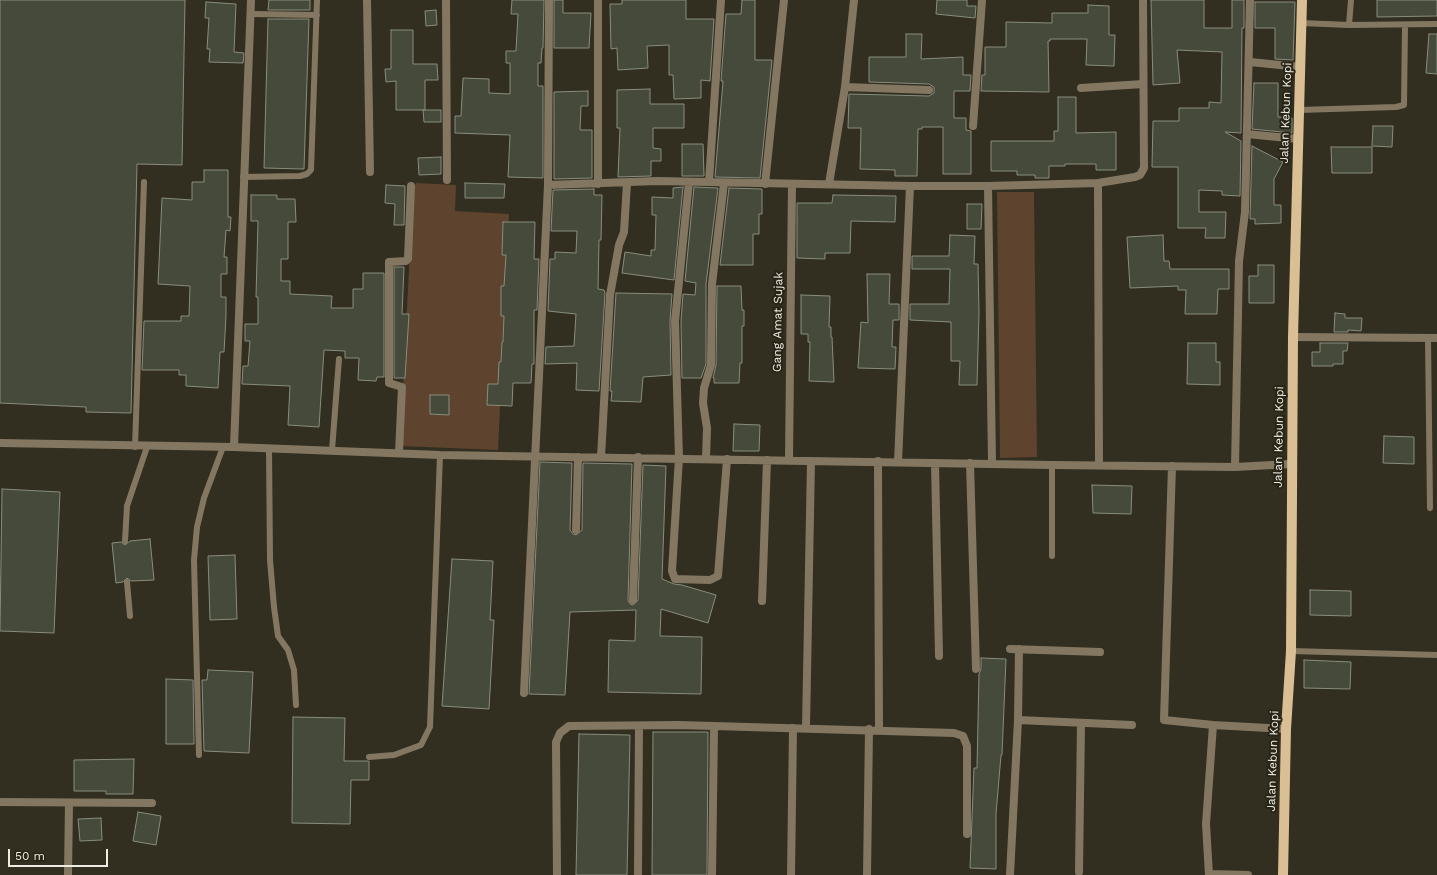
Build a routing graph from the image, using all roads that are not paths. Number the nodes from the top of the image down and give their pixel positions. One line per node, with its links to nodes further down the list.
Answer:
1 (251, 0): 15 (street)
2 (317, 0): 16 (lane)
3 (367, 0): 31 (street)
4 (446, 0): 33 (street)
5 (549, 0): 44 (street)
6 (598, 0): 40 (street)
7 (721, 0): 37 (street)
8 (784, 0): 41 (street)
9 (854, 0): 24 (street)
10 (982, 0): 28 (street)
11 (1143, 0): 23 (street)
12 (1250, 0): 21 (street)
13 (1302, 0): 17 (main road, Jalan Kebun Kopi)
14 (1351, 0): 19 (lane)
15 (251, 14): 16 (lane); 32 (street)
16 (317, 15): 32 (lane)
17 (1301, 23): 19 (lane); 22 (main road, Jalan Kebun Kopi)
18 (1437, 24): 20 (lane)
19 (1350, 25): 20 (lane)
20 (1405, 25): 27 (lane)
21 (1250, 62): 22 (street); 29 (street)
22 (1300, 67): 27 (main road, Jalan Kebun Kopi)
23 (1142, 84): 25 (street); 39 (street)
24 (845, 86): 26 (street); 43 (street)
25 (1081, 88)
26 (929, 90)
27 (1299, 110): 30 (main road, Jalan Kebun Kopi)
28 (973, 126)
29 (1247, 134): 30 (street); 80 (street)
30 (1298, 140): 48 (main road, Jalan Kebun Kopi)
31 (370, 172)
32 (244, 177): 56 (street)
33 (447, 180)
34 (144, 182): 54 (lane)
35 (627, 182): 36 (street); 40 (street); 63 (street)
36 (689, 182): 37 (street); 65 (street)
37 (709, 182): 38 (street)
38 (724, 183): 41 (street); 66 (street)
39 (1098, 183): 47 (street); 78 (street)
40 (598, 184): 44 (street)
41 (765, 184): 42 (street)
42 (792, 184): 43 (street); 68 (street, Gang Amat Sujak)
43 (829, 184): 46 (street)
44 (548, 185): 61 (street)
45 (411, 186): 59 (street)
46 (910, 186): 47 (street); 72 (street)
47 (988, 186): 75 (street)
48 (1293, 337): 49 (street); 76 (main road, Jalan Kebun Kopi)
49 (1428, 338): 50 (street); 81 (lane)
50 (1437, 338)
51 (339, 359): 58 (lane)
52 (0, 443): 54 (street)
53 (147, 446): 54 (street); 55 (street); 83 (lane)
54 (136, 447)
55 (223, 447): 56 (street); 109 (lane)
56 (234, 447): 57 (street)
57 (269, 448): 58 (street); 97 (lane)
58 (332, 450): 59 (street)
59 (399, 453): 60 (street)
60 (440, 454): 61 (street); 110 (lane)
61 (536, 456): 62 (street); 96 (street)
62 (578, 456): 63 (street); 82 (street)
63 (601, 457): 64 (street)
64 (638, 457): 65 (street); 86 (street)
65 (679, 458): 66 (street); 67 (street)
66 (706, 458): 67 (street)
67 (727, 459): 69 (street)
68 (789, 459): 69 (street); 70 (street)
69 (766, 460): 87 (street)
70 (811, 461): 71 (street); 105 (street)
71 (878, 461): 72 (street); 108 (street)
72 (898, 462): 73 (street)
73 (935, 463): 74 (street); 94 (street)
74 (970, 463): 75 (street); 95 (street)
75 (992, 463): 77 (street)
76 (1291, 464): 80 (street); 91 (main road, Jalan Kebun Kopi)
77 (1052, 465): 78 (street); 84 (lane)
78 (1099, 465): 79 (street)
79 (1172, 466): 80 (street); 101 (street)
80 (1235, 467)
81 (1430, 508)
82 (576, 530)
83 (125, 541)
84 (1052, 556)
85 (127, 582): 88 (lane)
86 (633, 600)
87 (762, 602)
88 (130, 616)
89 (1010, 649): 90 (street)
90 (1019, 649): 92 (street); 98 (street)
91 (1291, 651): 93 (lane); 106 (main road, Jalan Kebun Kopi)
92 (1100, 652)
93 (1437, 654)
94 (939, 656)
95 (976, 669)
96 (524, 693)
97 (296, 706)
98 (1018, 720): 99 (street); 123 (street)
99 (1082, 723): 100 (street); 115 (street)
100 (1132, 725)
101 (1213, 725): 106 (street); 116 (street)
102 (639, 726): 103 (street); 118 (street); 119 (street)
103 (714, 726): 104 (street); 120 (street)
104 (793, 728): 105 (street); 121 (street)
105 (806, 728): 107 (street)
106 (1286, 728): 125 (main road, Jalan Kebun Kopi)
107 (869, 729): 108 (street); 122 (street)
108 (879, 730): 114 (street)
109 (199, 755)
110 (369, 757)
111 (0, 802): 112 (street)
112 (69, 803): 113 (street); 117 (street)
113 (152, 803)
114 (967, 834)
115 (1079, 872)
116 (1209, 874): 124 (street)
117 (68, 875)
118 (557, 875)
119 (638, 875)
120 (712, 875)
121 (791, 875)
122 (867, 875)
123 (1010, 875)
124 (1248, 875)
125 (1283, 875)

